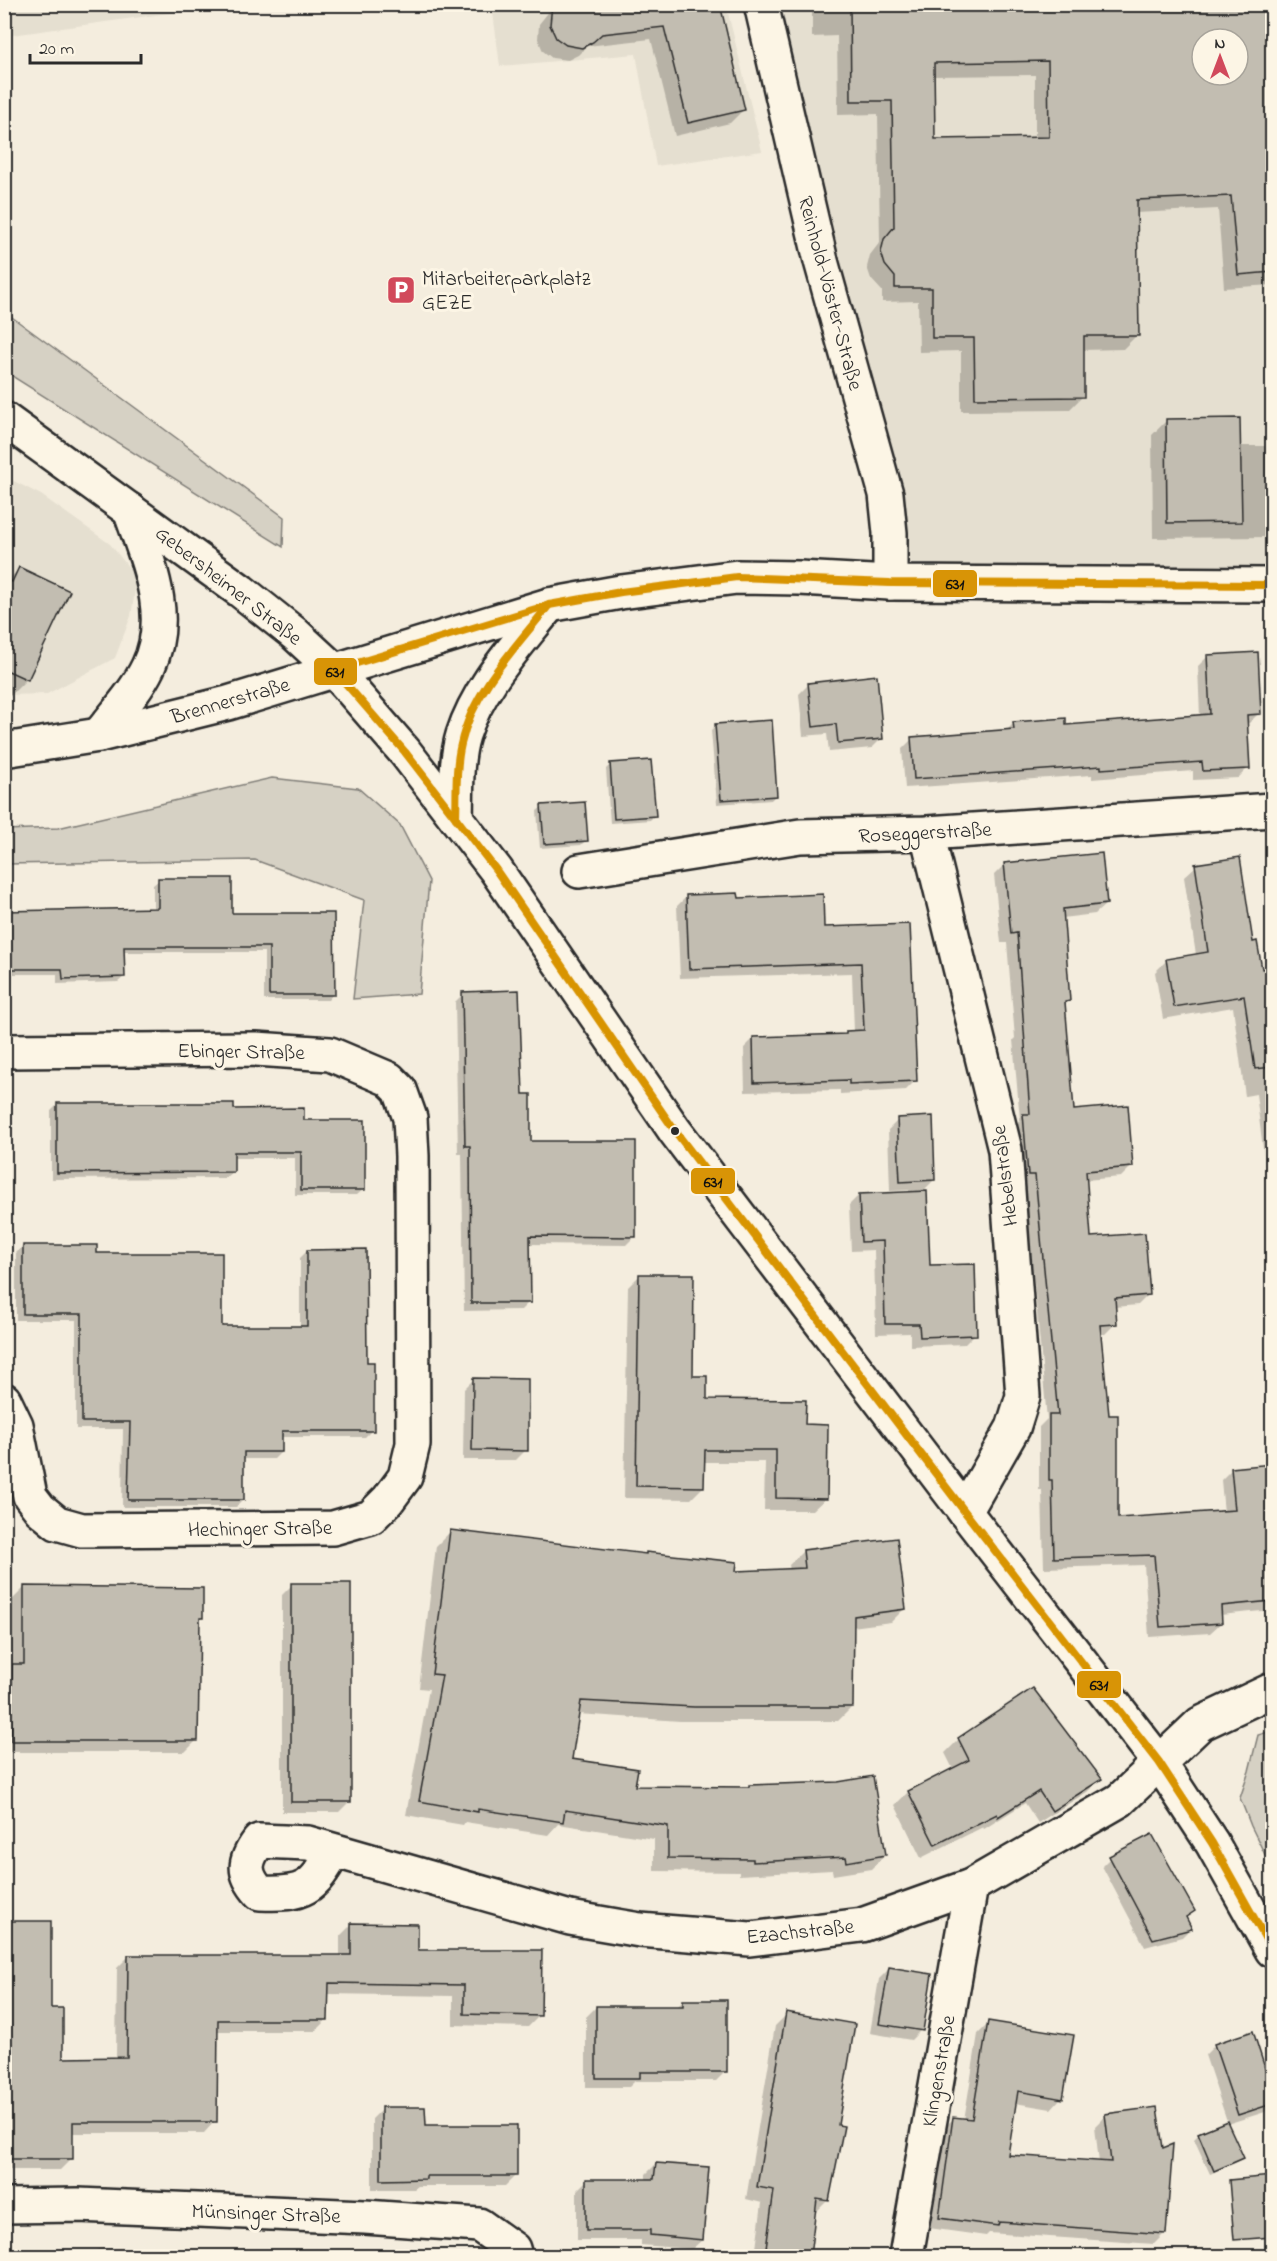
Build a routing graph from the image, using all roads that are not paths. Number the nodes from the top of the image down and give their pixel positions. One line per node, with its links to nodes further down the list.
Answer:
1 (761, 4): 4 (street, Reinhold-Vöster-Straße)
2 (4, 419): 3 (street, Gebersheimer Straße)
3 (130, 510): 7 (street, Gebersheimer Straße); 8 (street)
4 (890, 583): 5 (street, Brennerstraße); 6 (street, Brennerstraße)
5 (1272, 585)
6 (549, 604): 7 (street, Brennerstraße); 11 (street)
7 (334, 670): 8 (street, Brennerstraße); 11 (street, Gebersheimer Straße)
8 (99, 735): 9 (street, Brennerstraße)
9 (4, 750)
10 (1272, 810): 12 (street, Roseggerstraße)
11 (456, 818): 17 (street, Gebersheimer Straße)
12 (927, 833): 13 (street, Roseggerstraße); 17 (street, Hebelstraße)
13 (579, 872)
14 (4, 1051): 15 (street, Ebinger Straße)
15 (412, 1156): 16 (street, Hechinger Straße)
16 (4, 1400)
17 (965, 1512): 19 (street, Gebersheimer Straße)
18 (1272, 1690): 19 (street, Ezachstraße)
19 (1159, 1762): 21 (street, Ezachstraße); 22 (street, Gebersheimer Straße)
20 (334, 1851): 21 (street, Ezachstraße)
21 (970, 1886): 25 (street, Klingenstraße)
22 (1272, 1950)
23 (4, 2206): 24 (street, Münsinger Straße)
24 (515, 2256)
25 (906, 2256)

